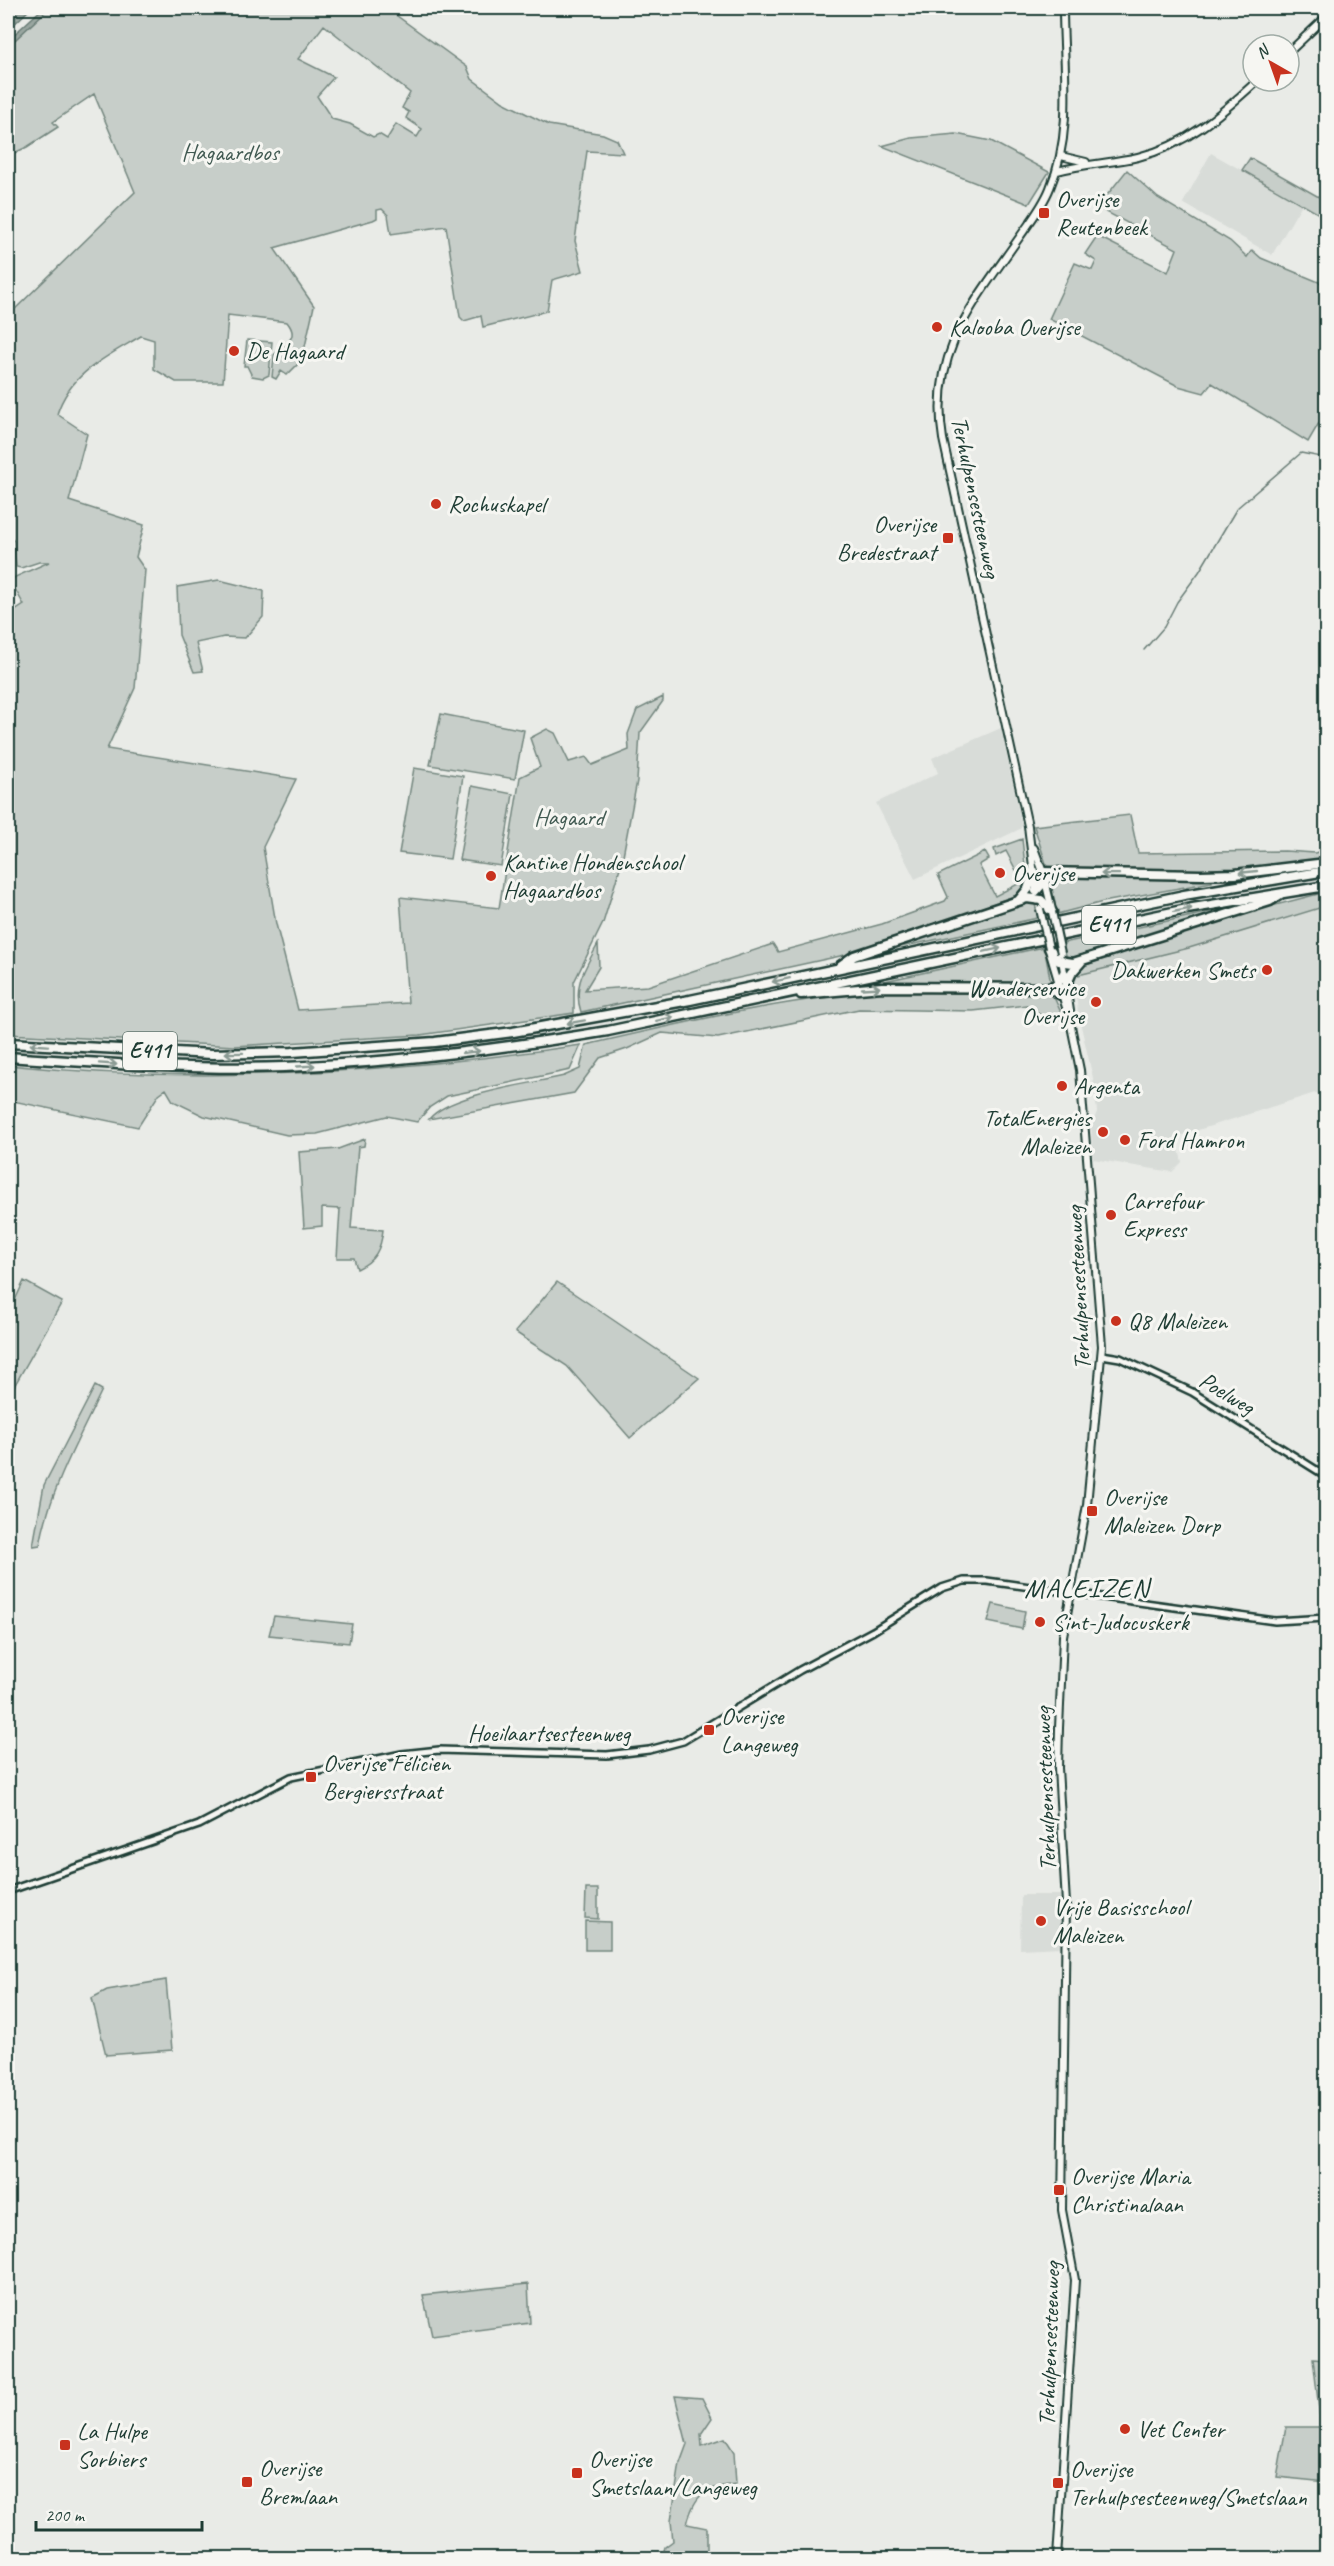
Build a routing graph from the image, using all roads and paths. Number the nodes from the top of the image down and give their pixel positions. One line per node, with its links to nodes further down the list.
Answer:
1 (1063, 8): 5 (main road, Terhulpensesteenweg)
2 (1326, 17): 3 (main road)
3 (1301, 40)
4 (1244, 93): 6 (main road)
5 (1061, 156): 6 (main road); 7 (main road, Terhulpensesteenweg)
6 (1092, 163): 7 (main road)
7 (1057, 171): 11 (main road, Terhulpensesteenweg)
8 (1326, 863): 9 (highway)
9 (1299, 867): 11 (highway, one-way to 11); 12 (highway)
10 (1326, 871): 12 (highway, E411)
11 (1043, 874): 15 (highway); 15 (main road, Terhulpensesteenweg); 15 (main road, Terhulpensesteenweg); 16 (highway)
12 (1279, 877): 21 (highway, E411)
13 (1326, 886): 14 (highway, E411)
14 (1284, 892): 19 (highway); 23 (highway, E411, one-way to 14)
15 (1040, 897): 16 (highway); 17 (highway); 18 (main road, Terhulpensesteenweg, bridge)
16 (1016, 902): 21 (highway)
17 (1052, 912): 20 (main road, Terhulpensesteenweg, bridge)
18 (1048, 948): 20 (highway)
19 (1084, 959): 20 (highway); 22 (highway)
20 (1060, 964): 22 (highway); 22 (main road, Terhulpensesteenweg)
21 (838, 968): 26 (highway, E411, one-way to 26)
22 (1058, 986): 23 (highway, one-way to 22); 24 (highway); 25 (main road, Terhulpensesteenweg)
23 (792, 993): 27 (highway, E411, one-way to 23)
24 (1061, 995): 25 (main road, Terhulpensesteenweg)
25 (1070, 1021): 28 (main road, Terhulpensesteenweg)
26 (8, 1043)
27 (8, 1058)
28 (1102, 1355): 29 (street, Poelweg); 30 (main road, Terhulpensesteenweg)
29 (1326, 1476)
30 (1071, 1594): 31 (street, Hoeilaartsesteenweg); 32 (street, Hoeilaartsesteenweg); 33 (main road, Terhulpensesteenweg)
31 (1326, 1618)
32 (8, 1891)
33 (1057, 2559)

